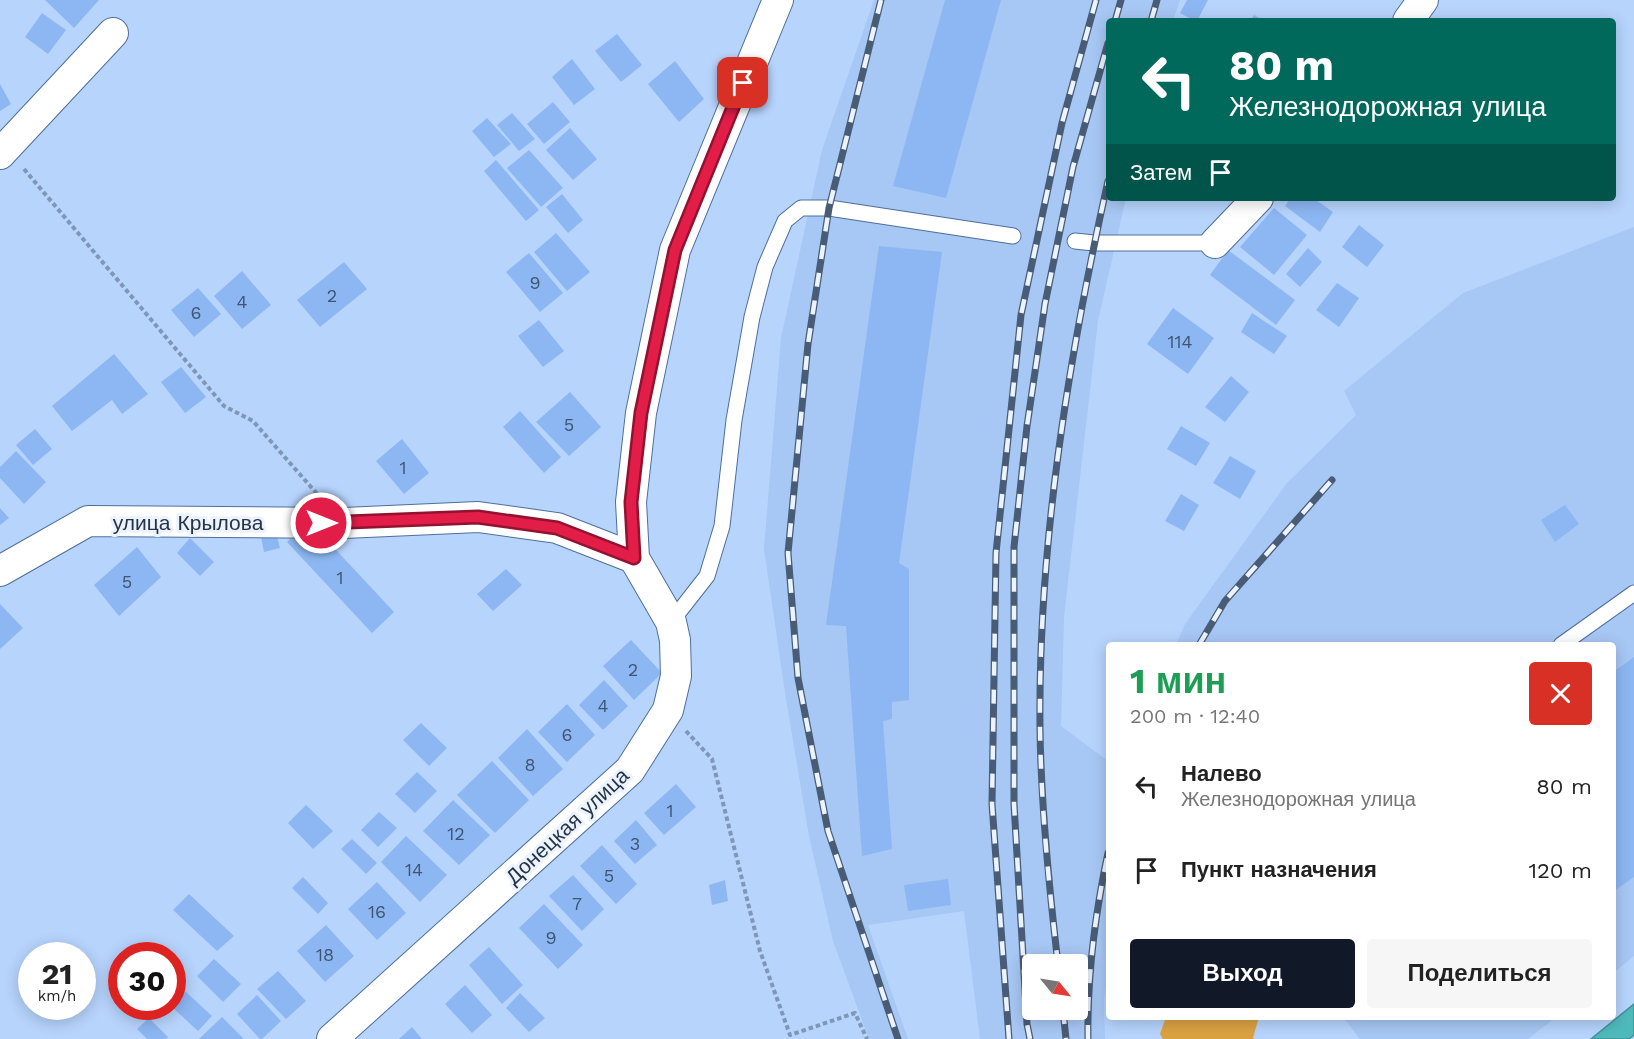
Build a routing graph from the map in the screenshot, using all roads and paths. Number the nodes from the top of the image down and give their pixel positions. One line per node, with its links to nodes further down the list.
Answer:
1 (778, 0): 11 (street)
2 (1423, 0): 3 (street)
3 (1410, 18)
4 (113, 33): 5 (street)
5 (3, 151): 10 (path)
6 (1255, 201): 9 (street)
7 (1013, 236): 14 (lane)
8 (1075, 241): 9 (lane)
9 (1215, 243)
10 (344, 523): 11 (street, улица Крылова); 12 (street, улица Крылова)
11 (634, 558): 14 (street, Донецкая улица)
12 (0, 571)
13 (1634, 593): 15 (lane)
14 (671, 622): 16 (street, Донецкая улица)
15 (1565, 642)
16 (668, 710): 17 (street, Донецкая улица); 18 (path)
17 (332, 1039)
18 (867, 1039)

